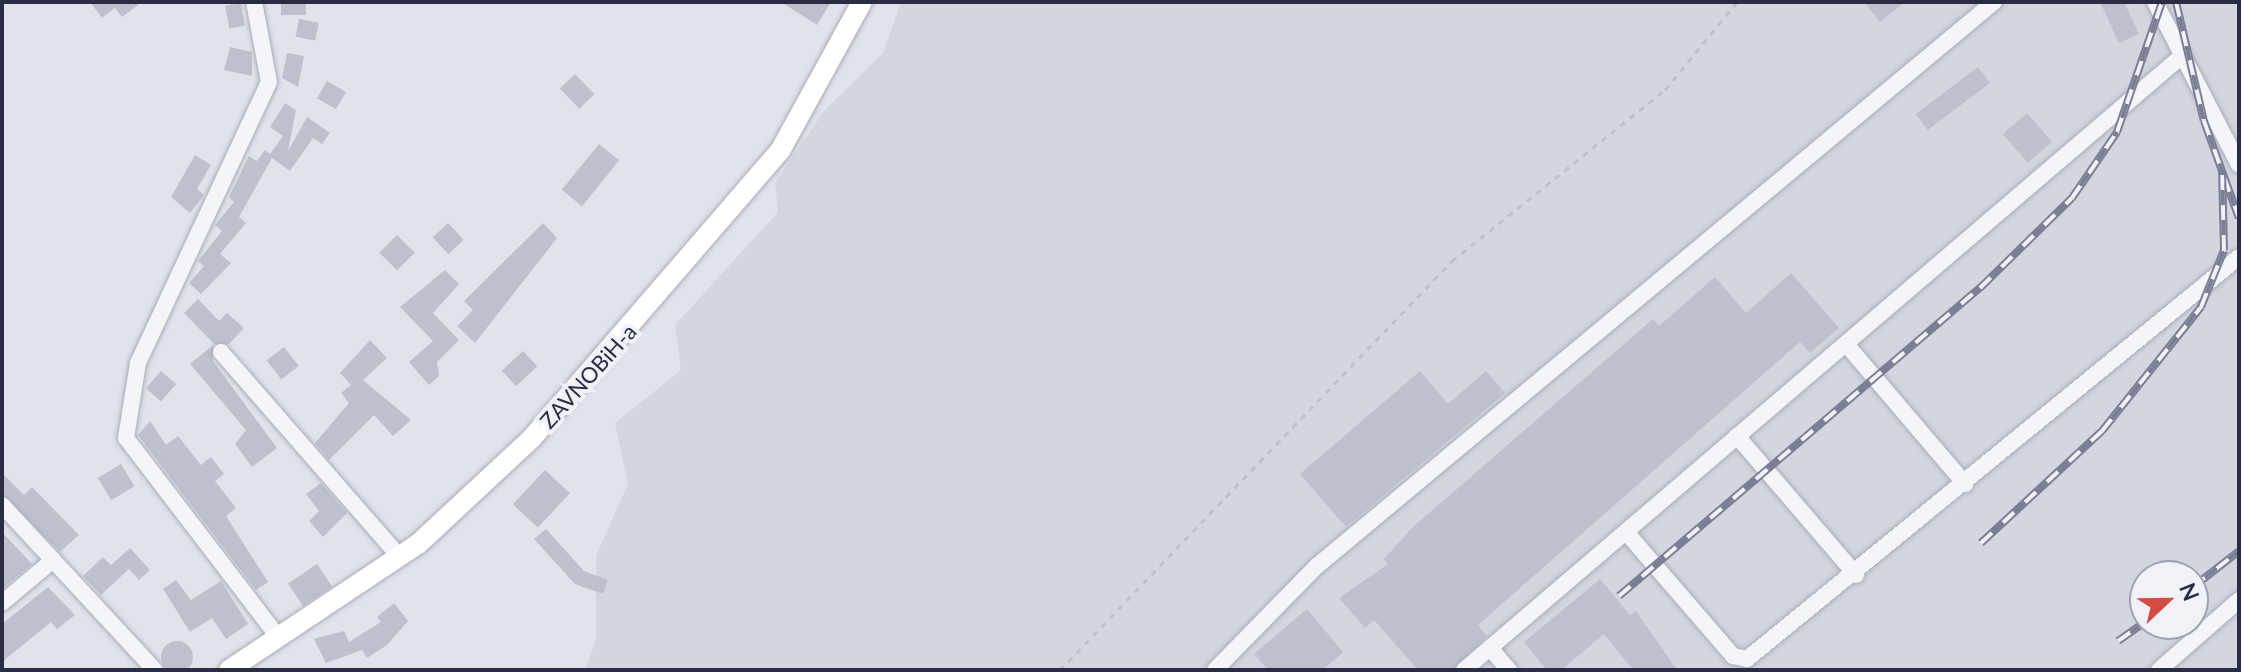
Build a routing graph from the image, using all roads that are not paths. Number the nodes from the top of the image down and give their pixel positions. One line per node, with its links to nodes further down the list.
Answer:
1 (254, 2): 19 (street)
2 (862, 2): 14 (main road, ZAVNOBiH-a)
3 (1994, 2): 23 (street)
4 (2155, 2): 5 (street)
5 (2182, 56): 6 (street); 8 (street)
6 (2239, 165)
7 (2239, 257): 11 (street)
8 (1846, 344): 10 (street); 11 (street)
9 (221, 352): 14 (street)
10 (1737, 436): 13 (street); 16 (street)
11 (1965, 484): 16 (street)
12 (2, 505): 15 (street)
13 (1626, 532): 16 (street); 20 (street)
14 (399, 556): 19 (main road, ZAVNOBiH-a)
15 (53, 560): 18 (street); 21 (street)
16 (1856, 575)
17 (2239, 600): 26 (street)
18 (2, 603)
19 (279, 638): 22 (main road, ZAVNOBiH-a)
20 (1490, 648): 24 (street); 25 (street)
21 (155, 670)
22 (229, 670)
23 (1215, 670)
24 (1464, 670)
25 (1509, 670)
26 (2159, 670)

